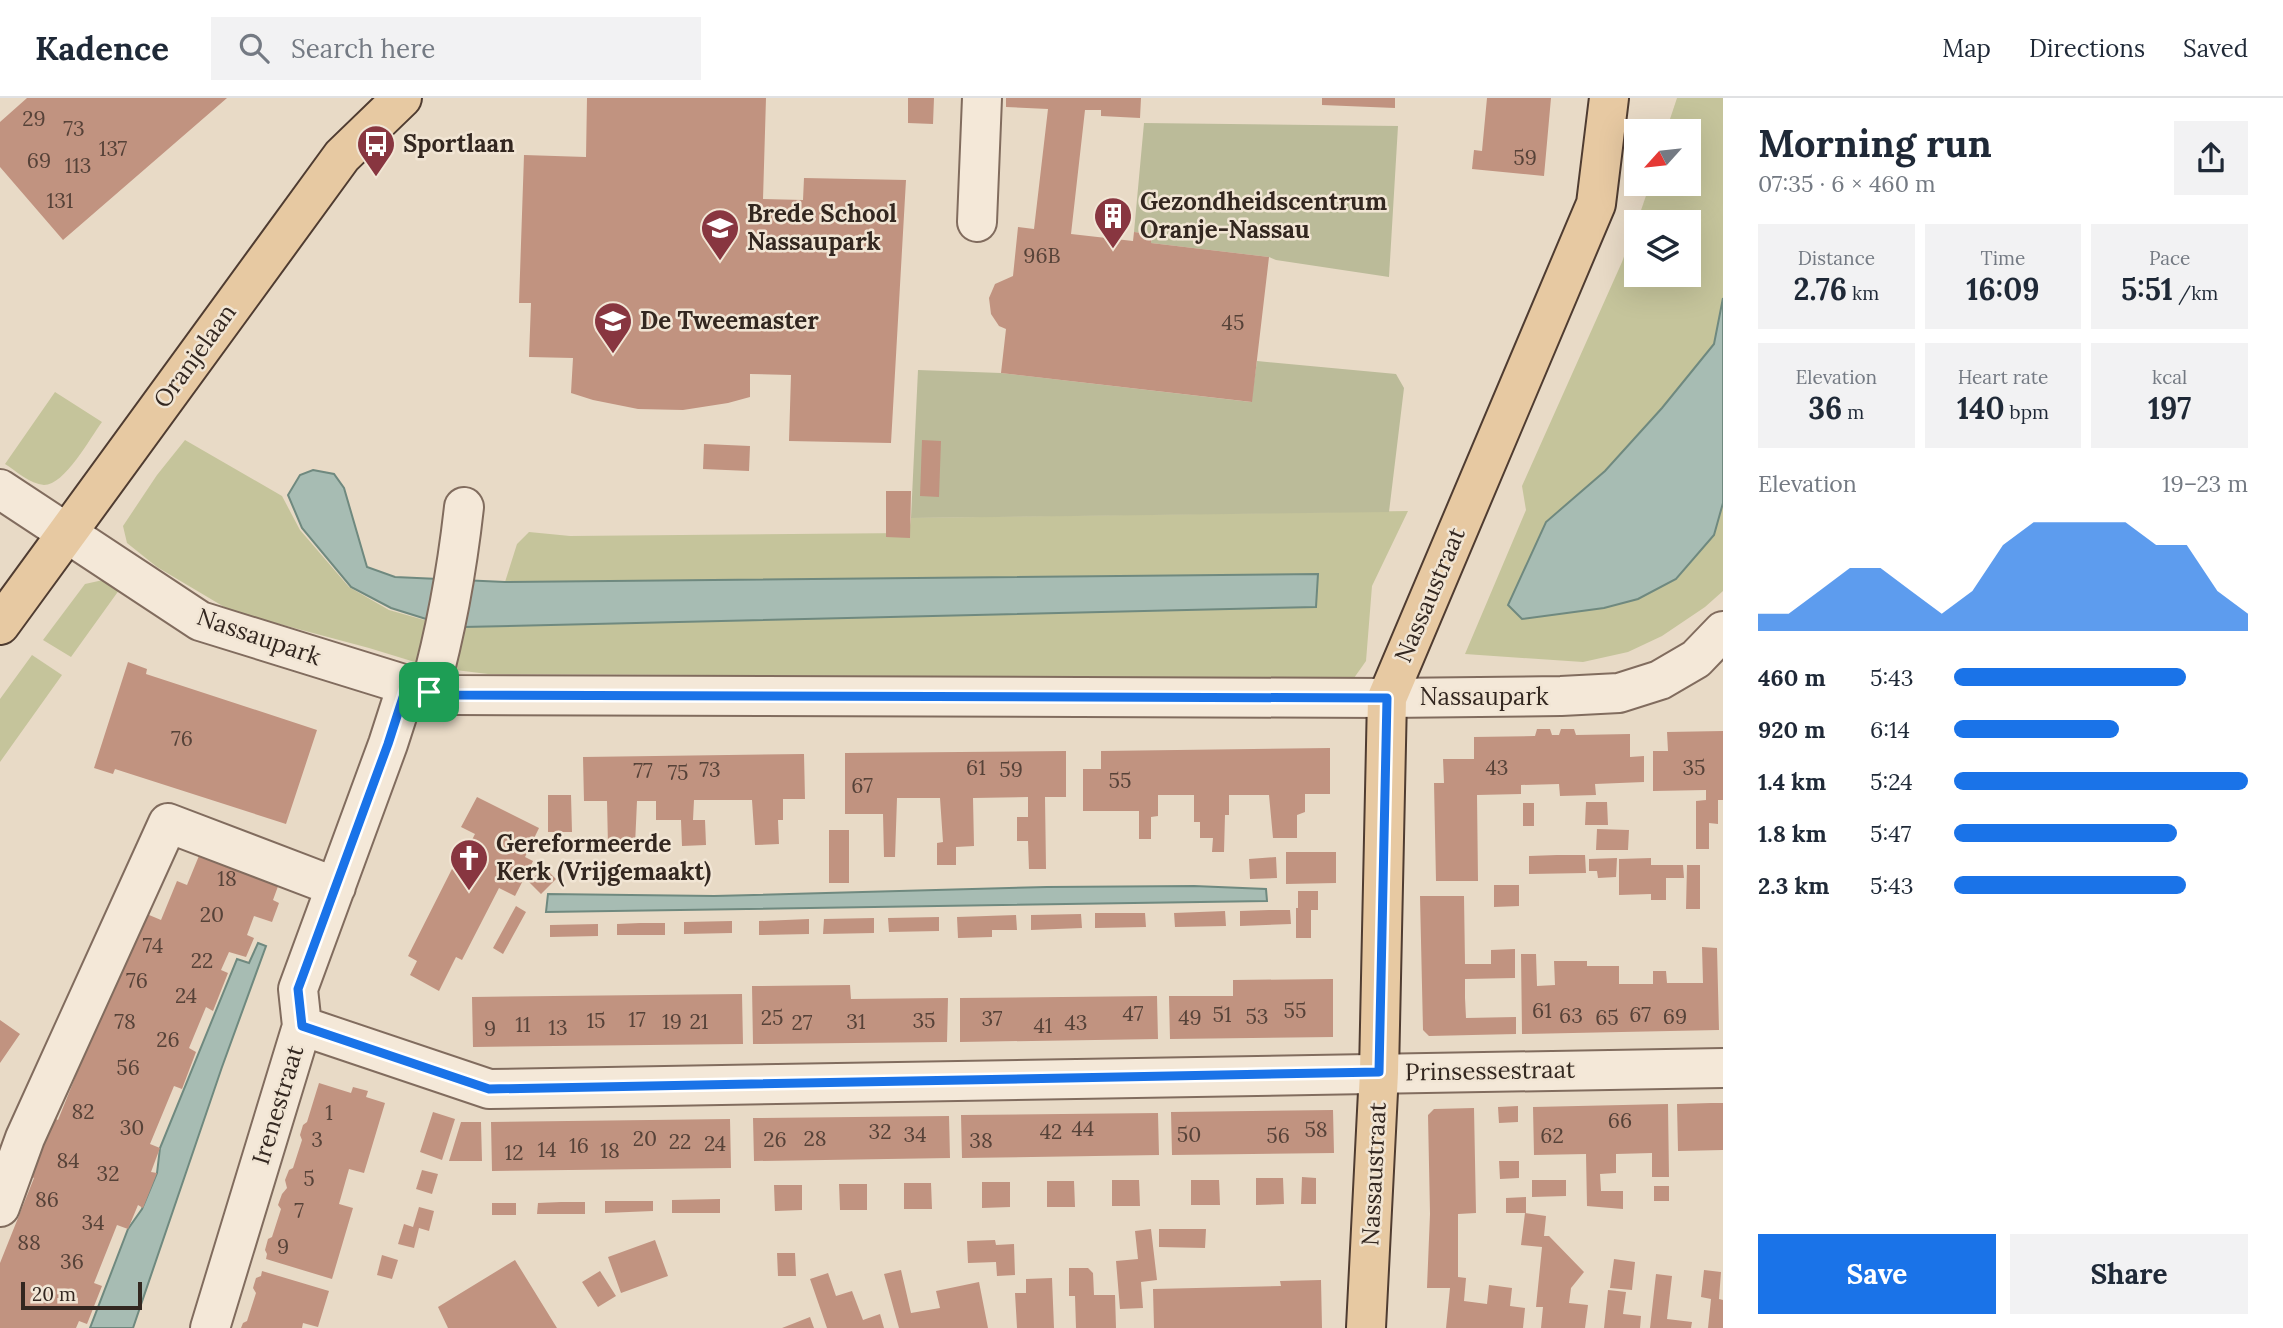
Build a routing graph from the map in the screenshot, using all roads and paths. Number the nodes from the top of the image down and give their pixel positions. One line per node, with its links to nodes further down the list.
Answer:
1 (402, 98): 7 (main road, Oranjelaan)
2 (982, 98): 4 (street)
3 (1609, 98): 11 (main road, Nassaustraat)
4 (977, 222)
5 (0, 489): 7 (street)
6 (464, 507): 10 (street)
7 (68, 533): 8 (main road, Oranjelaan); 10 (street, Nassaupark)
8 (0, 625)
9 (1723, 631): 11 (street, Nassaupark)
10 (418, 689): 11 (street, Nassaupark); 12 (street, Irenestraat)
11 (1387, 698): 15 (main road, Nassaustraat)
12 (337, 887): 13 (street, Irenestraat); 16 (street)
13 (302, 1026): 15 (street, Prinsessestraat); 17 (street, Irenestraat)
14 (1723, 1068): 15 (street, Prinsessestraat)
15 (1379, 1072): 18 (main road, Nassaustraat)
16 (0, 1207)
17 (210, 1328)
18 (1366, 1328)

